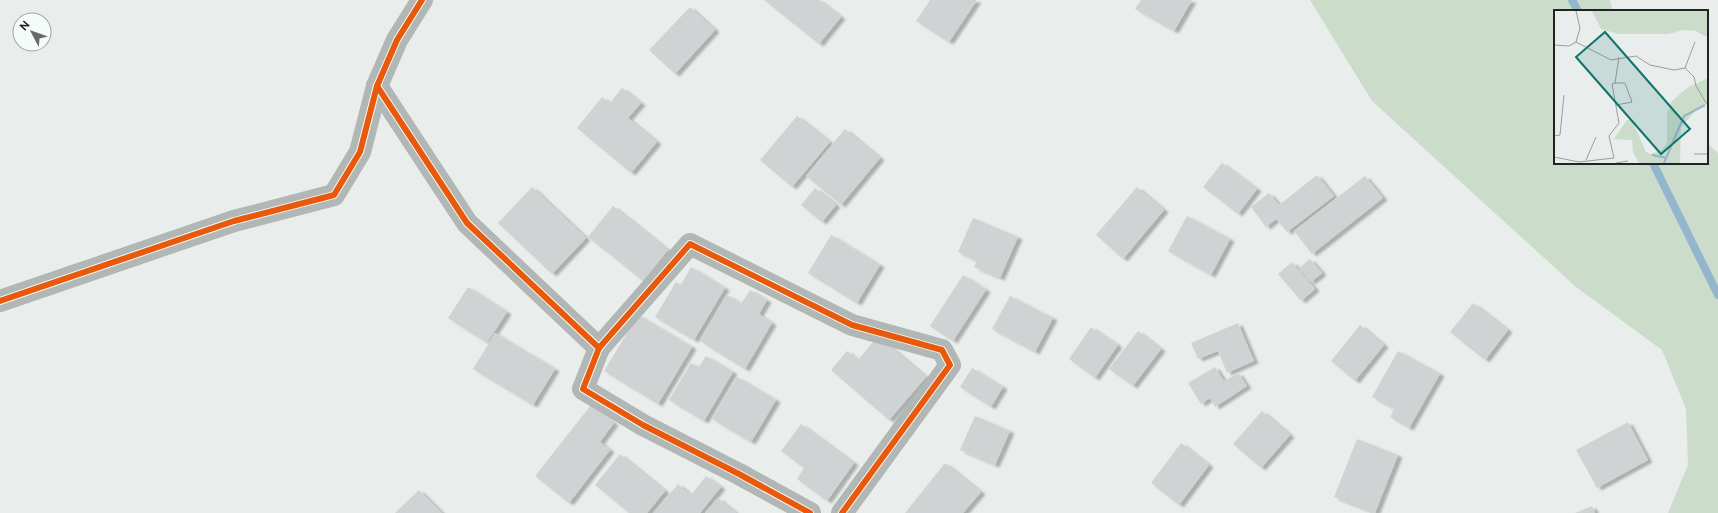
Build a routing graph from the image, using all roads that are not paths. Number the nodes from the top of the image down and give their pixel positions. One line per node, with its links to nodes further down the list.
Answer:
1 (422, 0): 2 (street)
2 (377, 86): 3 (street); 4 (street)
3 (0, 302)
4 (599, 348): 5 (street); 6 (street)
5 (810, 513)
6 (842, 513)

